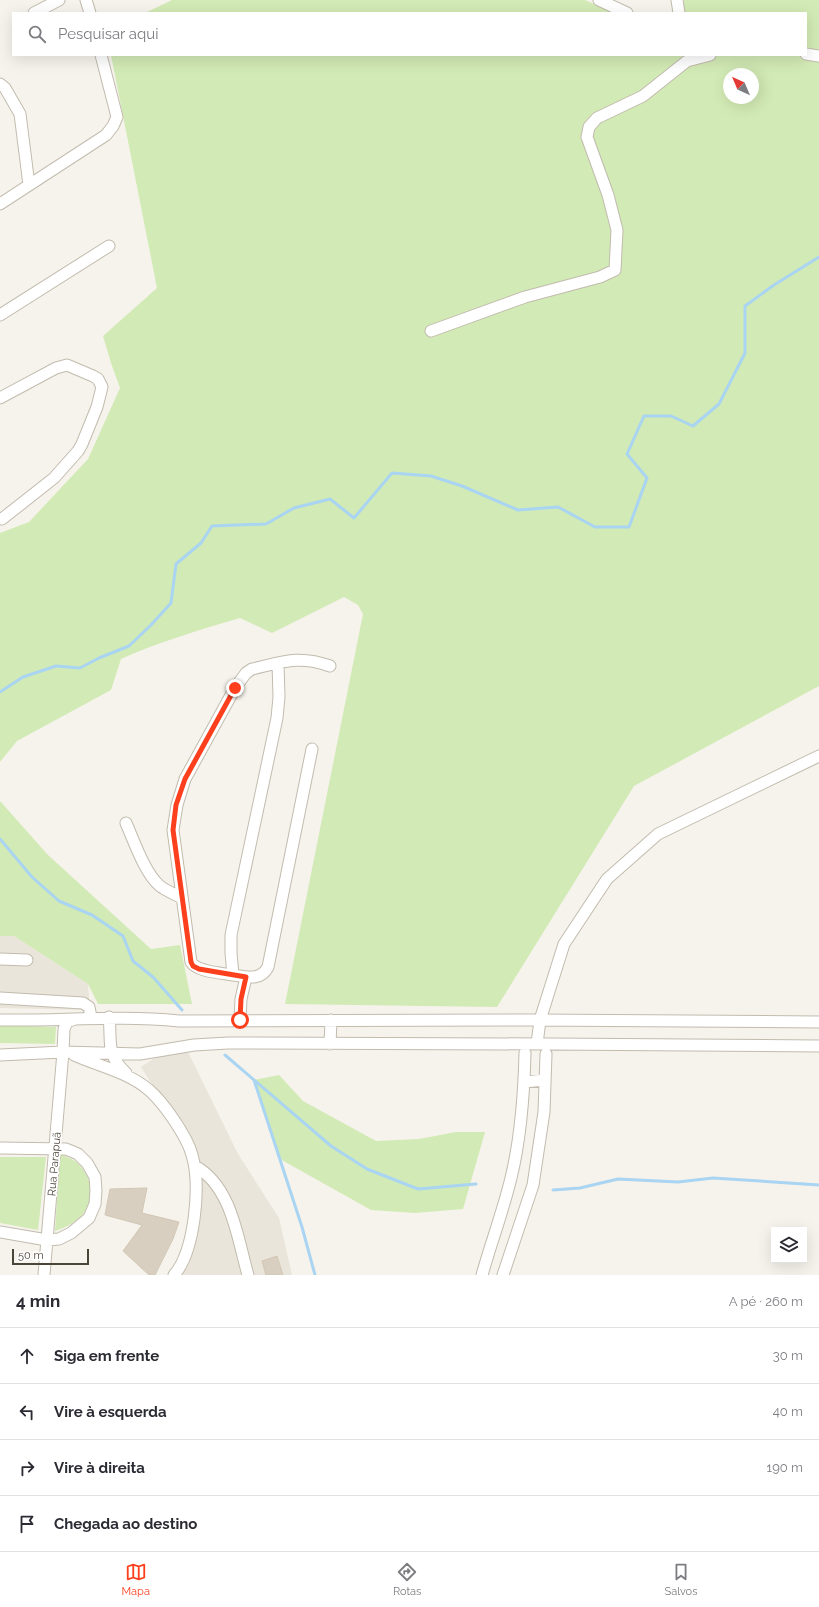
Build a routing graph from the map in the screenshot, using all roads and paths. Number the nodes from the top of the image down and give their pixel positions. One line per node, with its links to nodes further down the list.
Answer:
1 (59, 0): 5 (street)
2 (86, 0): 6 (street)
3 (599, 0): 7 (street)
4 (677, 0): 8 (street)
5 (36, 12)
6 (90, 12)
7 (625, 12)
8 (679, 12)
9 (807, 54): 12 (street)
10 (101, 56): 15 (street)
11 (702, 56): 13 (street)
12 (819, 56)
13 (686, 58): 19 (street)
14 (0, 84): 15 (street)
15 (29, 185): 16 (street)
16 (0, 204)
17 (109, 246): 18 (street)
18 (0, 315)
19 (431, 331)
20 (0, 398): 21 (street)
21 (2, 520)
22 (278, 663): 23 (street); 27 (street); 30 (street)
23 (330, 666)
24 (312, 749): 31 (street)
25 (819, 756): 39 (street)
26 (126, 823): 27 (street)
27 (182, 898): 30 (street)
28 (0, 959): 29 (street)
29 (27, 960)
30 (233, 975): 31 (street)
31 (246, 977): 37 (street)
32 (0, 998): 34 (street)
33 (109, 1017): 34 (street); 37 (street); 46 (street)
34 (91, 1018): 35 (street)
35 (75, 1019): 36 (street); 44 (street, Rua Parapuã)
36 (0, 1020)
37 (240, 1020): 38 (street)
38 (331, 1020): 39 (street); 41 (street)
39 (540, 1020): 40 (street); 42 (street)
40 (819, 1022)
41 (330, 1044): 42 (street); 46 (street)
42 (537, 1044): 43 (street)
43 (819, 1046)
44 (67, 1053): 46 (street); 48 (street); 49 (street); 53 (street, Rua Parapuã)
45 (525, 1053): 51 (street)
46 (111, 1054): 49 (street)
47 (546, 1054): 50 (street)
48 (0, 1055)
49 (129, 1076): 54 (street)
50 (545, 1080): 51 (street); 61 (street)
51 (524, 1082): 60 (street)
52 (0, 1148): 53 (street)
53 (55, 1149): 56 (street, Rua Parapuã); 56 (street)
54 (195, 1166): 58 (street); 59 (street)
55 (0, 1232): 56 (street)
56 (47, 1240): 57 (street, Rua Parapuã)
57 (44, 1275)
58 (174, 1275)
59 (248, 1275)
60 (482, 1275)
61 (503, 1275)

